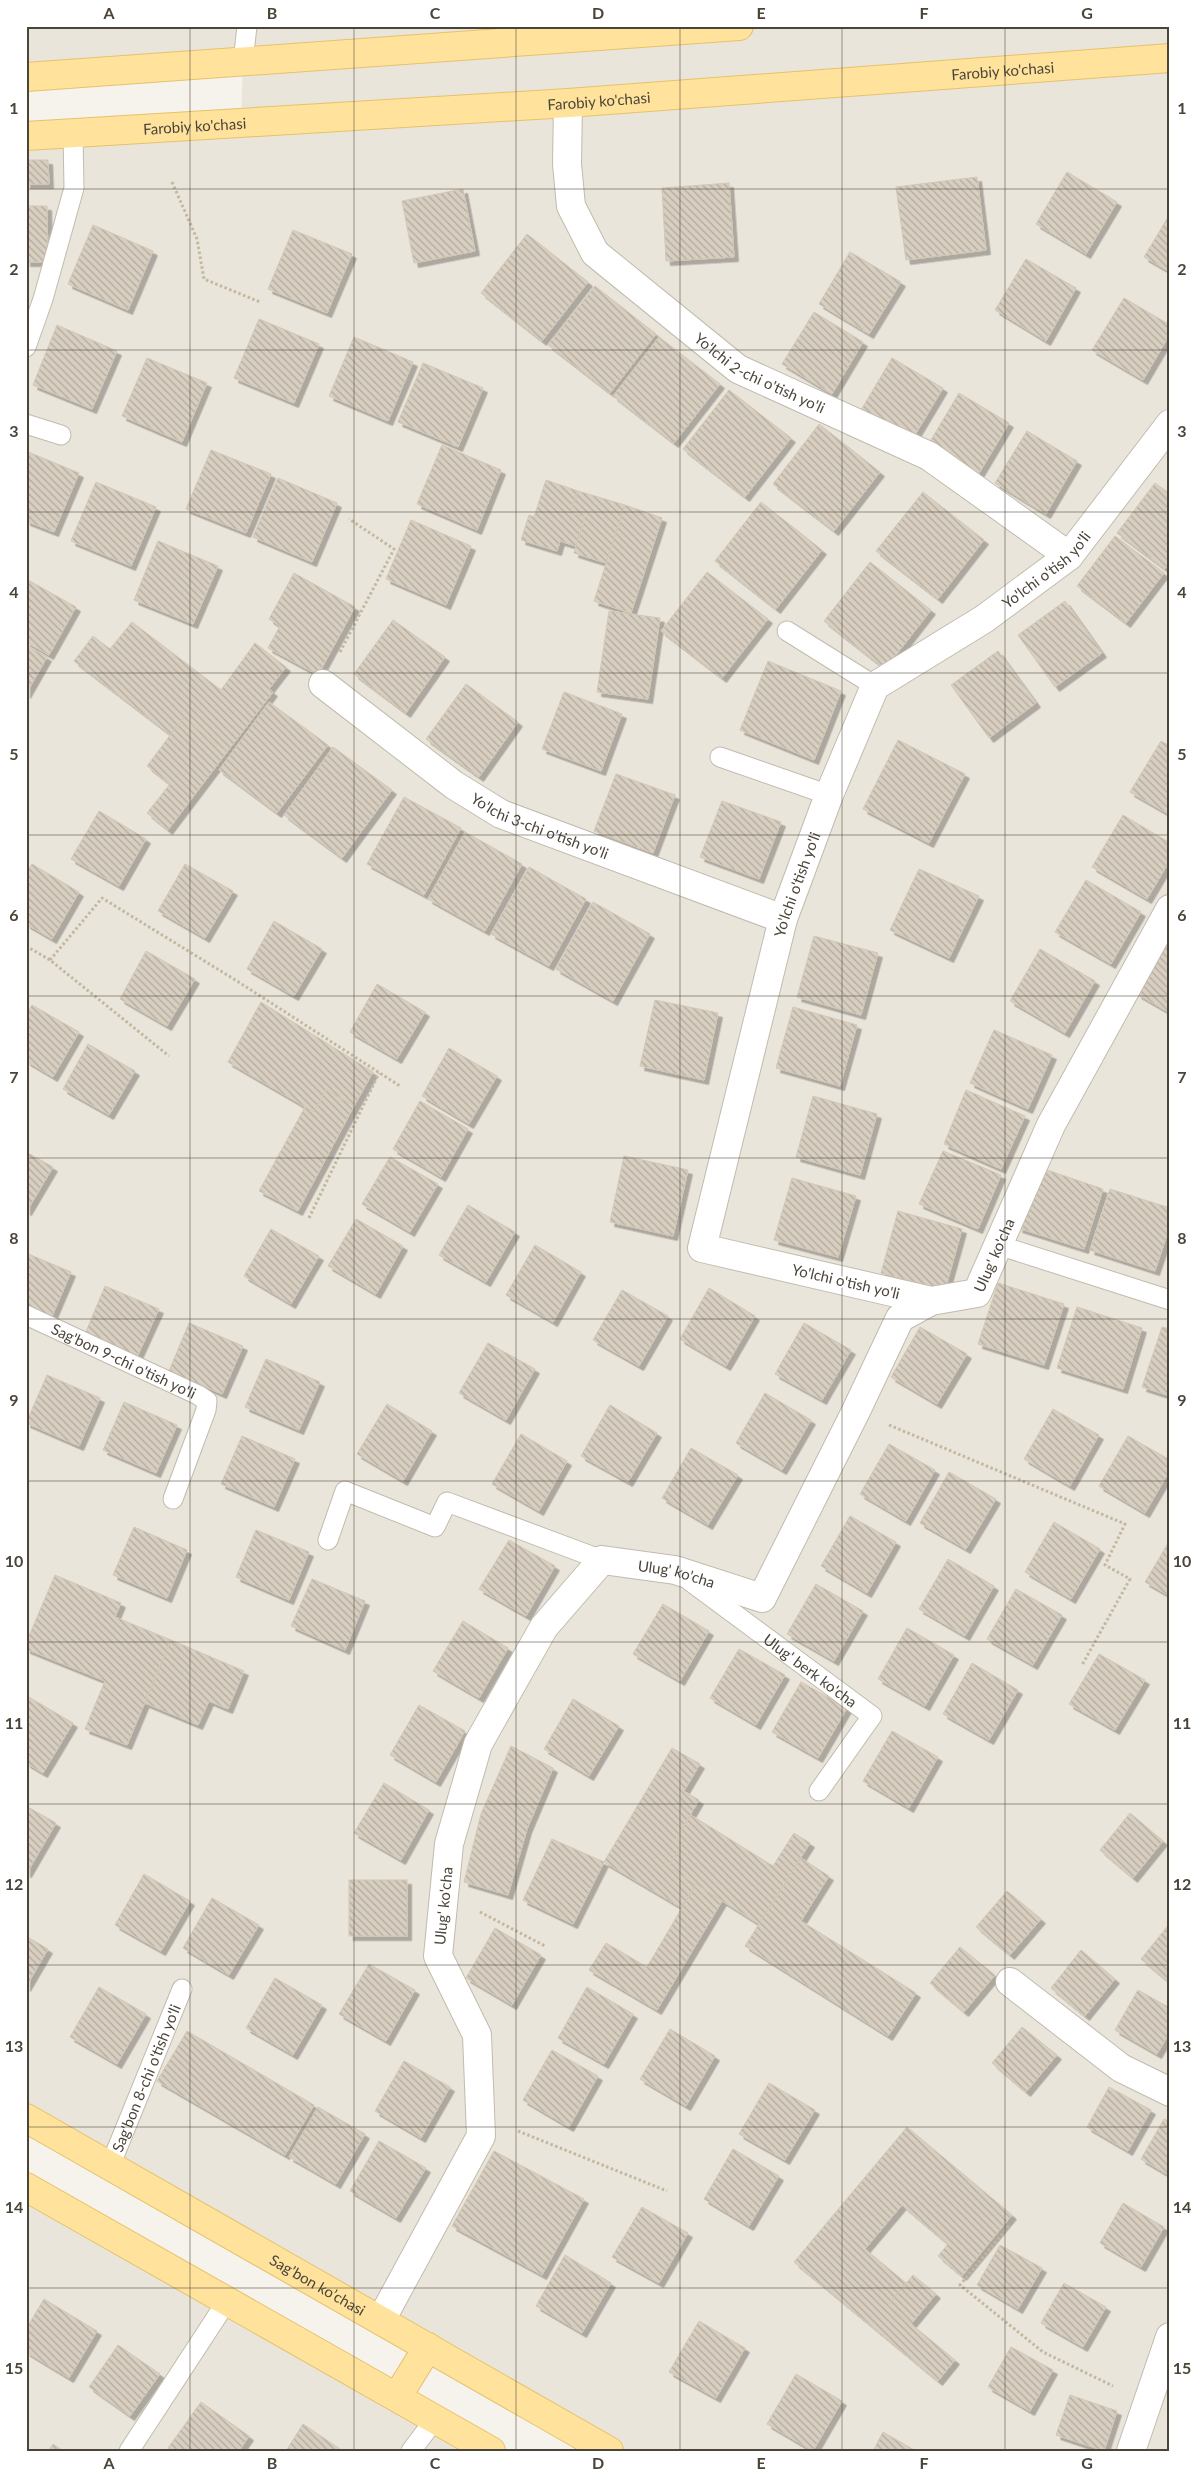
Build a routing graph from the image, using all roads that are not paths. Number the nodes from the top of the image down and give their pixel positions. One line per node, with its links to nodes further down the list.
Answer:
1 (247, 26): 4 (lane)
2 (738, 26): 4 (main road)
3 (1170, 58): 6 (main road, Farobiy ko'chasi)
4 (243, 62): 5 (main road)
5 (26, 77)
6 (568, 103): 7 (main road, Farobiy ko'chasi); 13 (street, Yo'lchi 2-chi o'tish yo'li)
7 (73, 133): 8 (main road, Farobiy ko'chasi); 9 (lane)
8 (26, 136)
9 (26, 347)
10 (26, 424): 12 (lane)
11 (1170, 424): 13 (street, Yo'lchi o'tish yo'li)
12 (61, 435)
13 (1069, 556): 16 (street, Yo'lchi o'tish yo'li)
14 (786, 631): 16 (lane)
15 (323, 684): 20 (street, Yo'lchi 3-chi o'tish yo'li)
16 (875, 686): 18 (street, Yo'lchi o'tish yo'li)
17 (720, 757): 18 (lane)
18 (829, 795): 20 (street, Yo'lchi o'tish yo'li)
19 (1168, 915): 21 (street, Ulug' ko'cha)
20 (783, 919): 23 (street, Yo'lchi o'tish yo'li)
21 (998, 1245): 22 (lane); 23 (street, Ulug' ko'cha)
22 (1170, 1300)
23 (931, 1301): 28 (street, Ulug' ko'cha)
24 (26, 1315): 25 (lane, Sag'bon 9-chi o'tish yo'li)
25 (173, 1499)
26 (328, 1540): 27 (lane)
27 (602, 1560): 28 (street, Ulug' ko'cha); 37 (street, Ulug' ko'cha)
28 (674, 1570): 29 (lane, Ulug' berk ko'cha)
29 (819, 1791)
30 (1010, 1982): 32 (street)
31 (182, 1989): 34 (lane, Sag'bon 8-chi o'tish yo'li)
32 (1170, 2092)
33 (26, 2118): 34 (main road, Sag’bon ko’chasi)
34 (110, 2166): 37 (main road, Sag’bon ko’chasi)
35 (26, 2187): 36 (main road)
36 (227, 2301): 40 (main road); 42 (lane)
37 (381, 2320): 39 (main road, Sag’bon ko’chasi)
38 (1170, 2338): 46 (street)
39 (428, 2347): 40 (main road); 45 (main road, Sag’bon ko’chasi)
40 (397, 2397): 41 (main road)
41 (435, 2419): 43 (lane); 44 (main road)
42 (129, 2451)
43 (411, 2451)
44 (491, 2451)
45 (610, 2451)
46 (1131, 2451)

